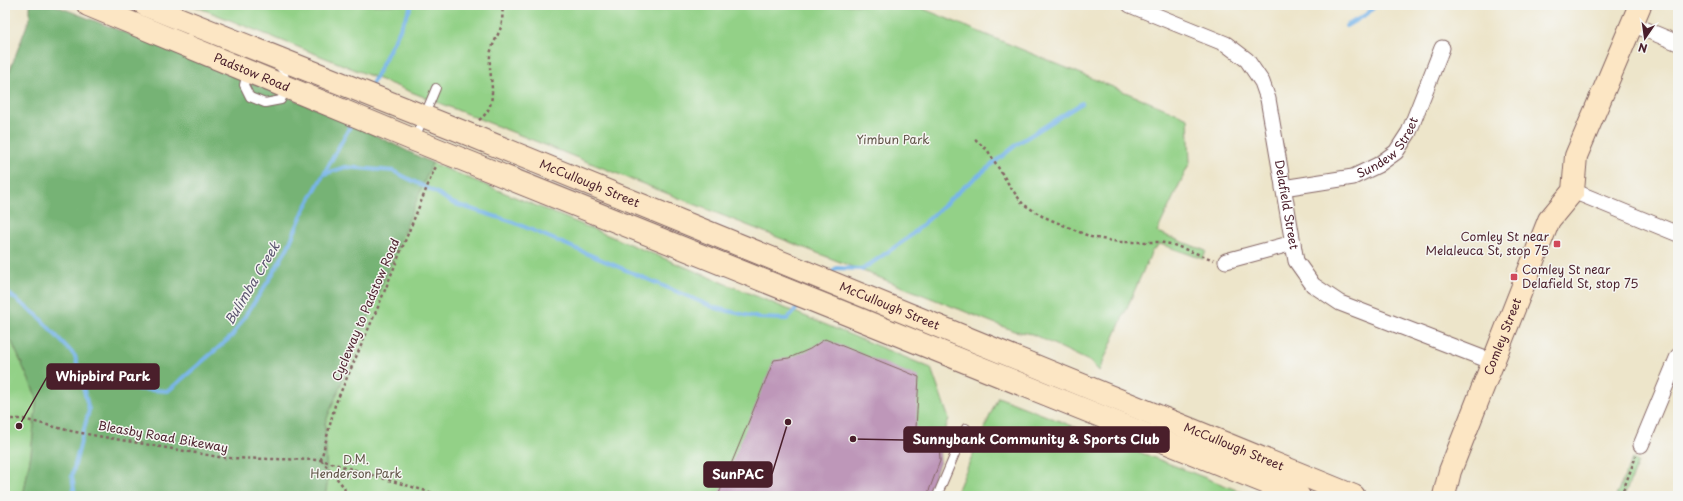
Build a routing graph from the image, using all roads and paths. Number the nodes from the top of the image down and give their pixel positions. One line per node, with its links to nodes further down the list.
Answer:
1 (88, 5): 9 (main road, Padstow Road)
2 (145, 5): 8 (main road, Padstow Road)
3 (503, 5): 12 (path)
4 (1130, 5): 16 (street, Delafield Street)
5 (1636, 15): 6 (street); 17 (main road)
6 (1678, 44)
7 (1442, 48): 16 (street, Sundew Street)
8 (266, 53): 9 (lane); 11 (main road, Padstow Road)
9 (285, 86): 14 (main road, Padstow Road)
10 (436, 88): 11 (lane)
11 (424, 116): 12 (main road, McCullough Street); 14 (lane)
12 (458, 130): 22 (main road, McCullough Street)
13 (975, 139): 20 (path)
14 (414, 140): 22 (main road, McCullough Street)
15 (434, 170): 30 (path, Cycleway to Padstow Road)
16 (1284, 188): 19 (street, Delafield Street)
17 (1573, 191): 18 (street); 23 (main road, Comley Street)
18 (1678, 234)
19 (1293, 243): 20 (street); 23 (street, Delafield Street)
20 (1226, 261)
21 (1678, 356): 29 (street)
22 (992, 360): 36 (main road, McCullough Street); 37 (main road, McCullough Street)
23 (1493, 362): 38 (main road, Comley Street)
24 (5, 415): 26 (path)
25 (5, 419): 26 (path, Bleasby Road Bikeway)
26 (10, 419): 27 (path); 30 (path, Bleasby Road Bikeway)
27 (5, 424)
28 (966, 428): 35 (lane)
29 (1641, 445): 39 (path)
30 (321, 460): 31 (path); 32 (path, Bleasby Road Bikeway)
31 (346, 496)
32 (443, 496)
33 (483, 496): 34 (path)
34 (491, 496)
35 (937, 496)
36 (1299, 496)
37 (1354, 496)
38 (1443, 496)
39 (1621, 496)

